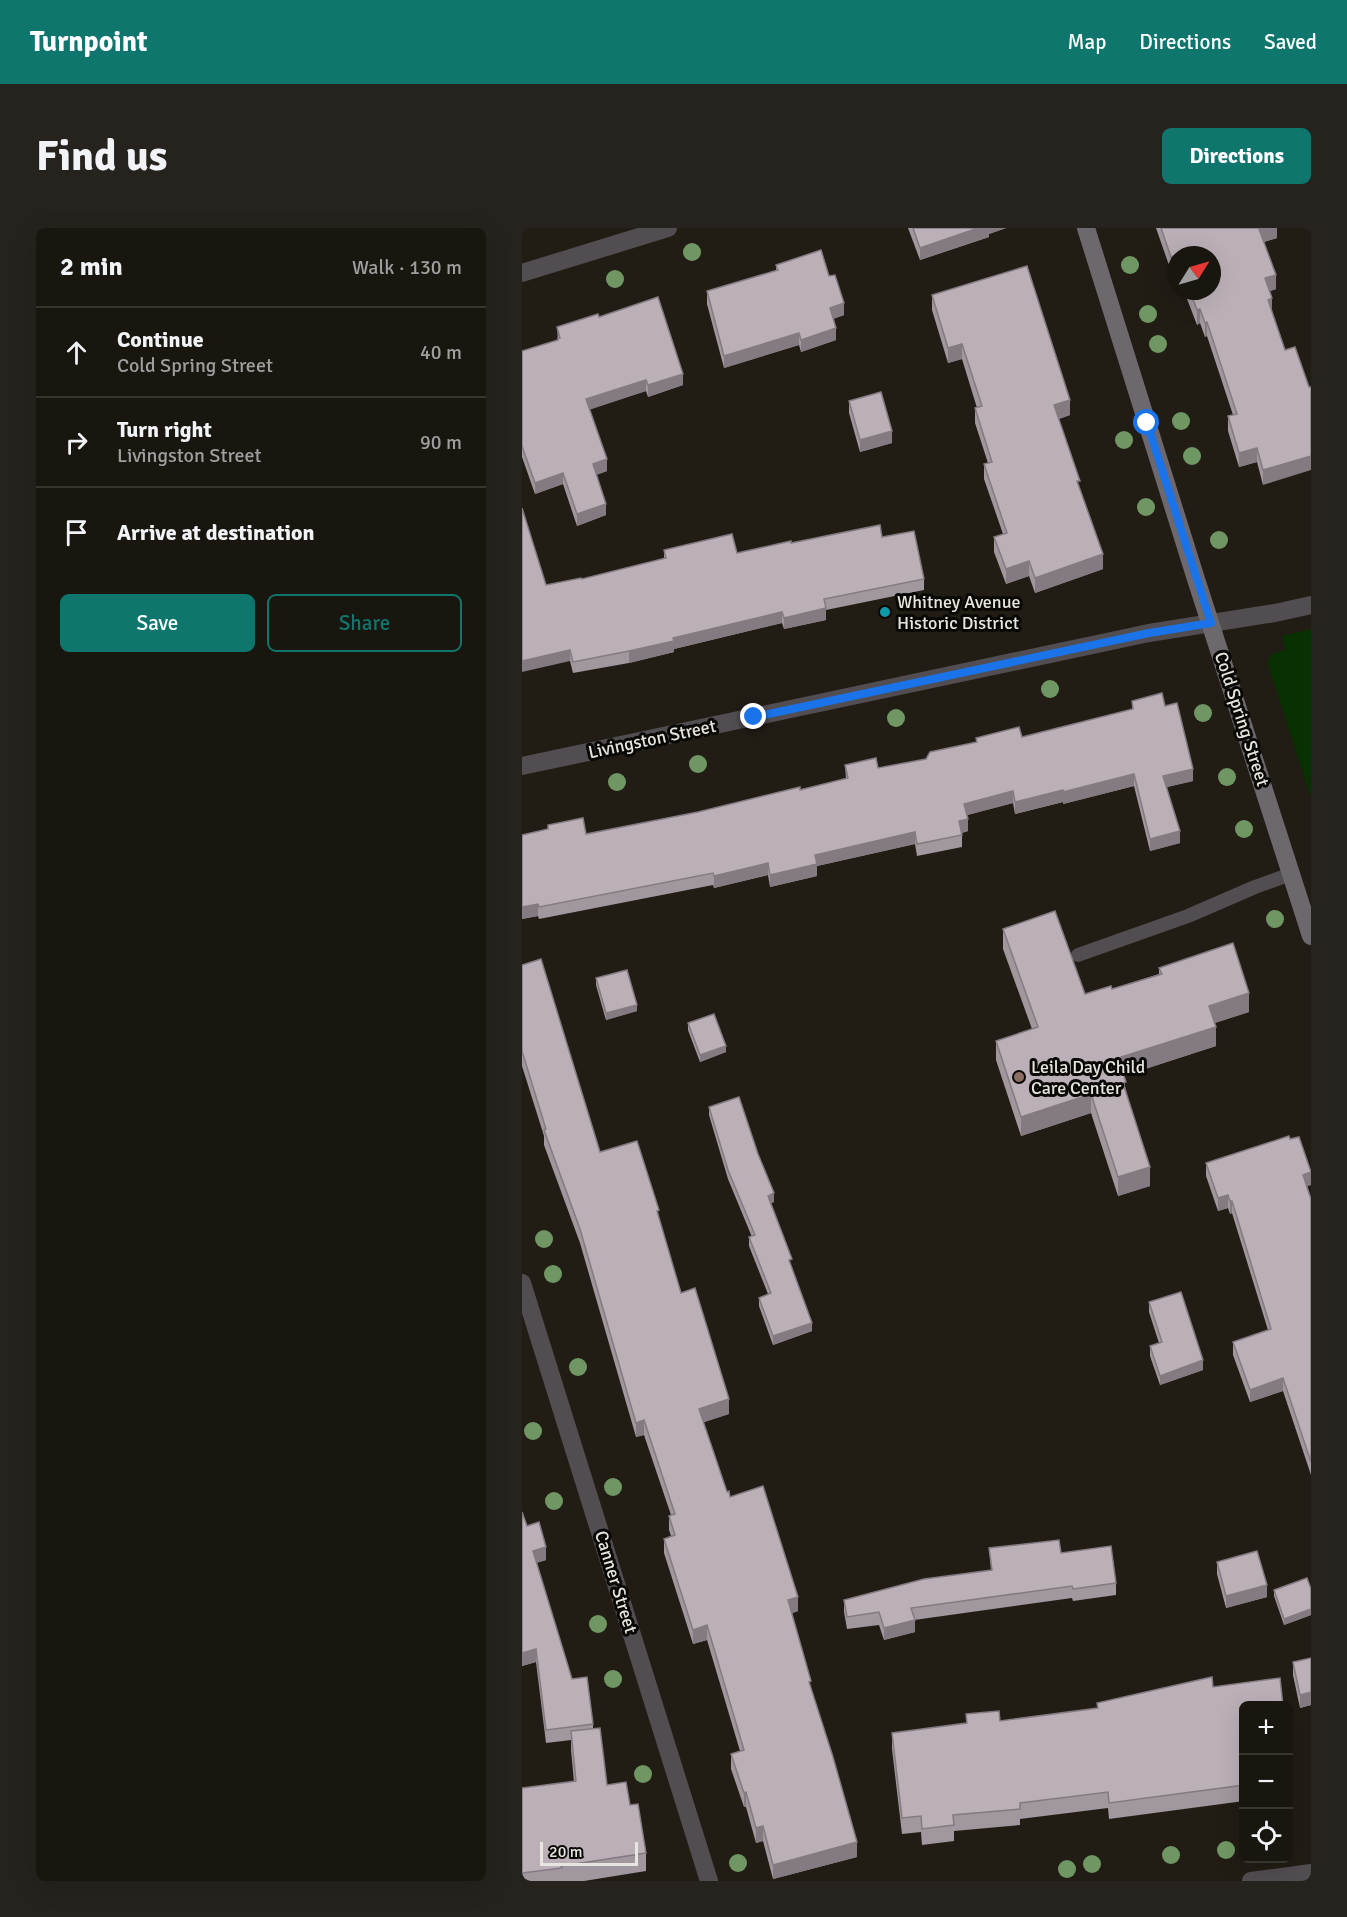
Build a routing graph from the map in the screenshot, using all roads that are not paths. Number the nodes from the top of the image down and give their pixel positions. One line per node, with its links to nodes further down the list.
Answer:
1 (1086, 228): 5 (street, Cold Spring Street)
2 (665, 229): 3 (street)
3 (522, 273)
4 (1311, 604): 5 (street, Livingston Street)
5 (1211, 623): 6 (street, Livingston Street); 7 (street, Cold Spring Street)
6 (522, 766)
7 (1292, 874): 8 (street, Cold Spring Street); 9 (lane)
8 (1311, 936)
9 (1078, 955)
10 (522, 1283): 12 (street, Canner Street)
11 (1311, 1873): 13 (street)
12 (709, 1881)
13 (1251, 1881)

